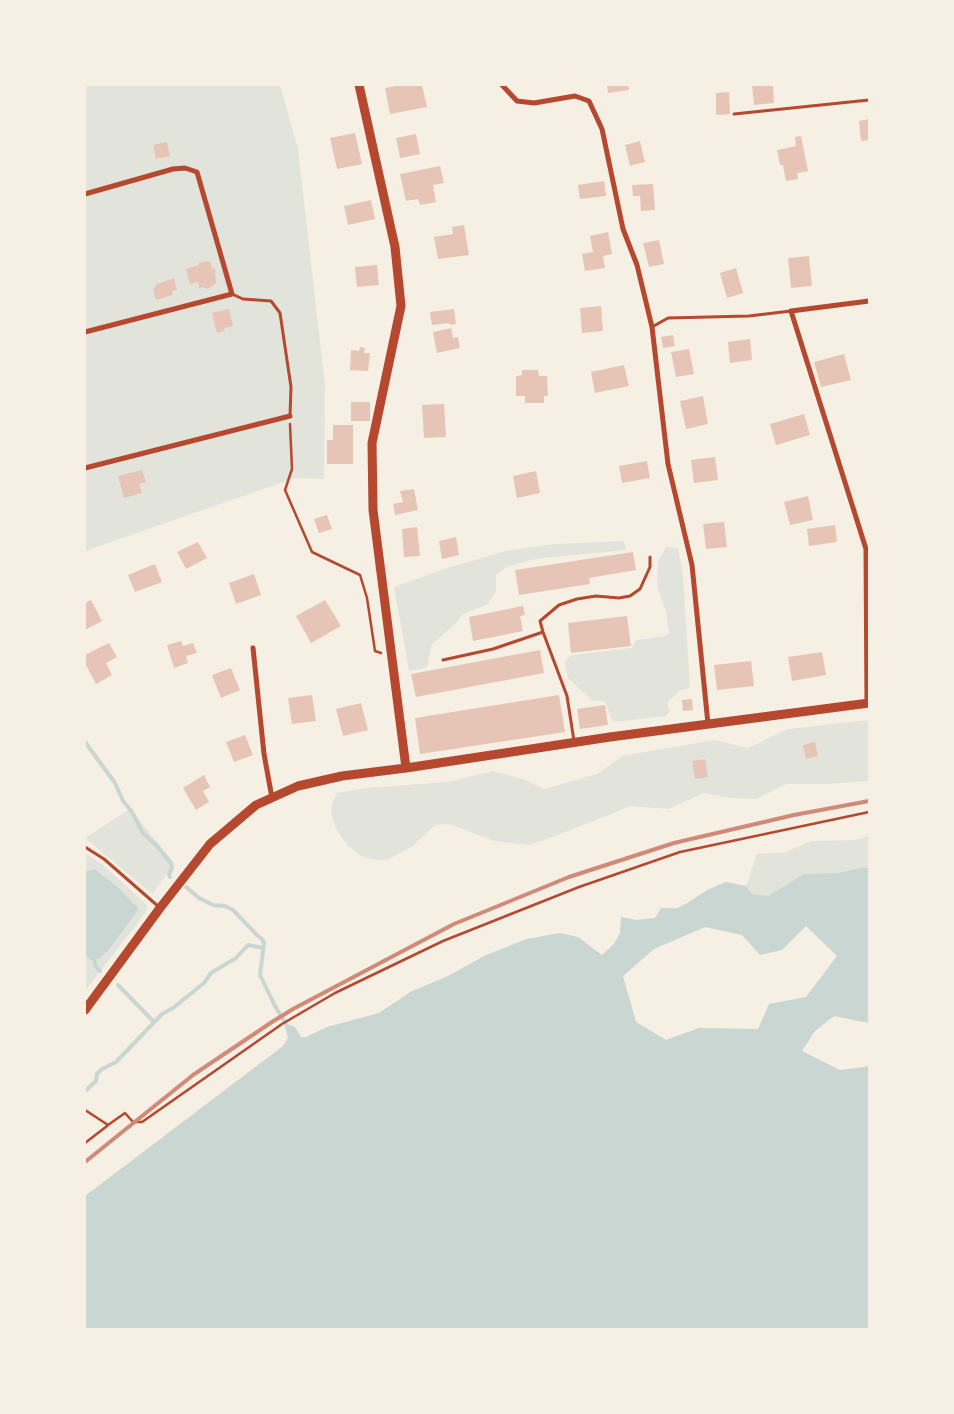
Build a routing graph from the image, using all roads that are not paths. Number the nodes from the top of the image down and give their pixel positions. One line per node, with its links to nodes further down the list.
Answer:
1 (359, 85): 20 (street)
2 (502, 85): 9 (street)
3 (869, 100): 4 (lane)
4 (734, 114)
5 (85, 194): 6 (street)
6 (232, 294): 10 (street); 11 (lane)
7 (869, 301): 8 (street)
8 (791, 311): 9 (lane); 17 (street)
9 (652, 327): 18 (street)
10 (85, 332)
11 (290, 416): 12 (street)
12 (85, 468)
13 (650, 556): 14 (lane)
14 (543, 632): 16 (lane); 19 (lane)
15 (253, 648): 21 (street)
16 (443, 660)
17 (868, 703): 18 (street)
18 (708, 724): 19 (street)
19 (574, 743): 20 (street)
20 (406, 768): 21 (street)
21 (272, 798): 23 (street)
22 (85, 847): 23 (lane)
23 (160, 908): 24 (street)
24 (85, 1010)

